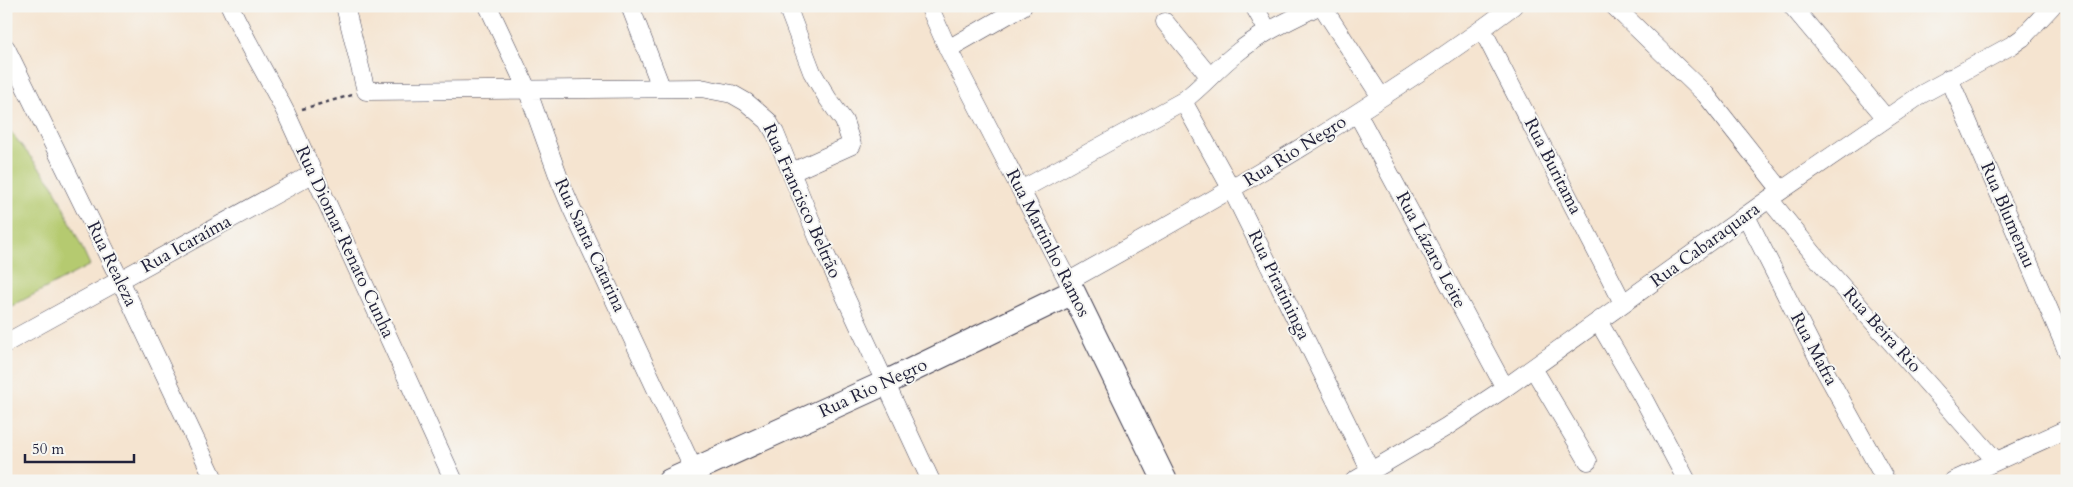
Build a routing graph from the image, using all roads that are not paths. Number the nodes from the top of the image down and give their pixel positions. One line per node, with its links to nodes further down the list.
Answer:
1 (230, 6): 28 (street, Rua Diomar Renato Cunha)
2 (345, 6): 22 (street, Rua Francisco Beltrão)
3 (488, 6): 22 (street, Rua Santa Catarina)
4 (630, 6): 21 (street)
5 (787, 6): 27 (street)
6 (929, 6): 18 (street, Rua Martinho Ramos)
7 (1022, 6): 18 (street)
8 (1254, 6): 16 (street)
9 (1320, 6): 16 (street); 23 (street)
10 (1513, 6): 15 (street, Rua Rio Negro)
11 (1792, 6): 26 (street)
12 (2052, 6): 20 (street, Rua Cabaraquara)
13 (1615, 7): 31 (street)
14 (1164, 22): 19 (street)
15 (1482, 29): 23 (street, Rua Rio Negro); 35 (street, Rua Buritama)
16 (1268, 31): 19 (street)
17 (6, 48): 33 (street, Rua Realeza)
18 (948, 49): 29 (street, Rua Martinho Ramos)
19 (1210, 77): 24 (street)
20 (1949, 78): 26 (street, Rua Cabaraquara); 38 (street, Rua Blumenau)
21 (661, 87): 22 (street, Rua Francisco Beltrão); 27 (street, Rua Francisco Beltrão)
22 (527, 89): 46 (street, Rua Santa Catarina)
23 (1381, 97): 25 (street, Rua Rio Negro)
24 (1183, 101): 29 (street); 30 (street, Rua Piratininga)
25 (1357, 113): 30 (street, Rua Rio Negro); 41 (street, Rua Lázaro Leite)
26 (1886, 118): 31 (street, Rua Cabaraquara)
27 (792, 172): 40 (street, Rua Francisco Beltrão)
28 (314, 173): 33 (street, Rua Icaraíma); 48 (street, Rua Diomar Renato Cunha)
29 (1021, 190): 34 (street, Rua Martinho Ramos)
30 (1232, 190): 34 (street, Rua Rio Negro); 45 (street, Rua Piratininga)
31 (1775, 195): 32 (street, Rua Cabaraquara); 43 (street, Rua Beira Rio)
32 (1746, 216): 35 (street, Rua Cabaraquara); 54 (street, Rua Mafra)
33 (120, 280): 37 (street, Rua Icaraíma); 47 (street, Rua Realeza)
34 (1071, 287): 40 (street, Rua Rio Negro); 51 (street, Rua Martinho Ramos)
35 (1623, 303): 36 (street, Rua Cabaraquara)
36 (1598, 321): 39 (street, Rua Cabaraquara); 53 (street)
37 (6, 343)
38 (2067, 351)
39 (1533, 368): 41 (street, Rua Cabaraquara); 44 (street)
40 (885, 383): 46 (street, Rua Rio Negro); 50 (street, Rua Francisco Beltrão)
41 (1505, 388): 45 (street, Rua Cabaraquara)
42 (2067, 429): 43 (street)
43 (1996, 460): 55 (street)
44 (1588, 461)
45 (1371, 472): 52 (street, Rua Cabaraquara)
46 (697, 476): 49 (street, Rua Rio Negro)
47 (215, 481)
48 (454, 481)
49 (670, 481)
50 (931, 481)
51 (1165, 481)
52 (1354, 481)
53 (1687, 481)
54 (1886, 481)
55 (1953, 481)

